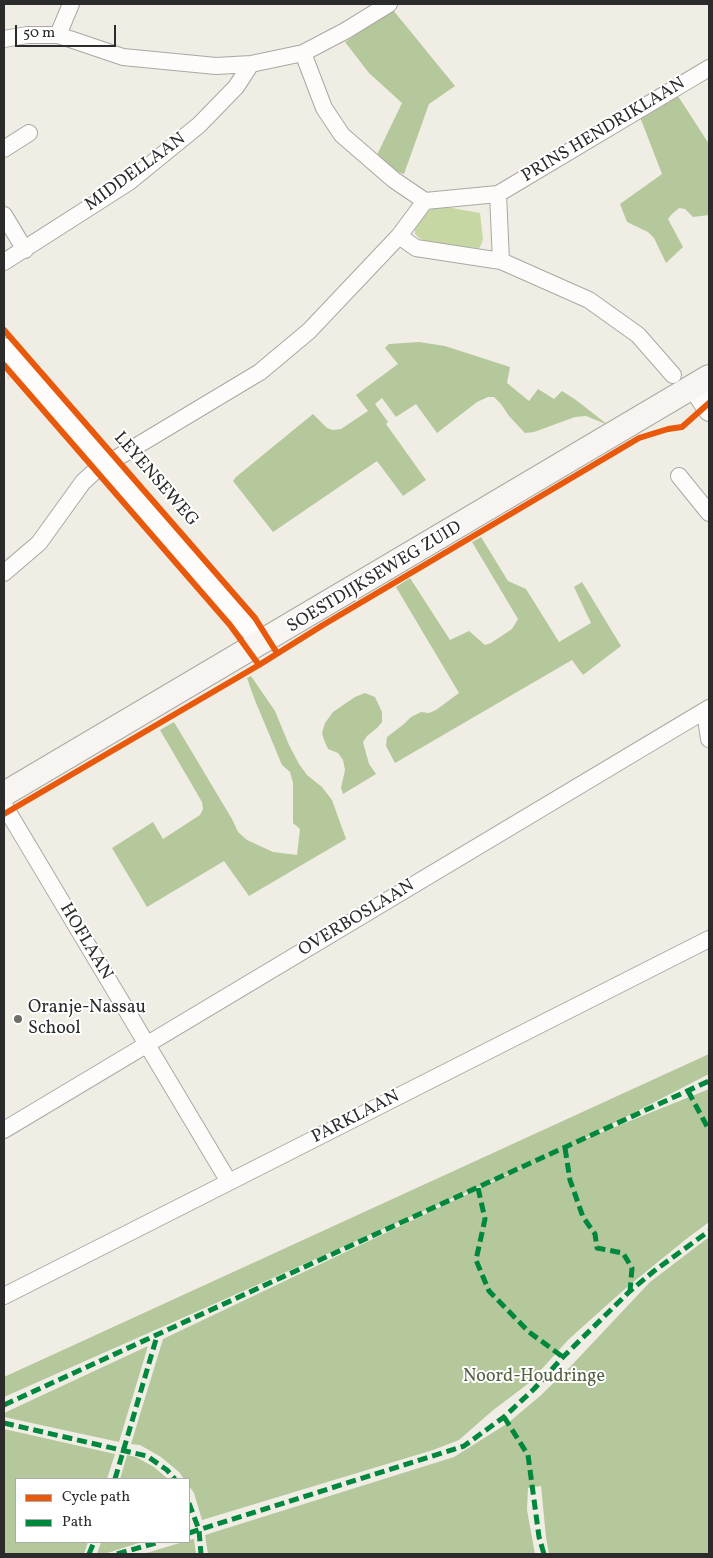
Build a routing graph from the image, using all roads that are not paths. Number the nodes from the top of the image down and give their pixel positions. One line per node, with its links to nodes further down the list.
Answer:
1 (71, 4): 3 (street)
2 (389, 4): 5 (street)
3 (58, 34): 4 (street); 6 (street)
4 (4, 39)
5 (303, 52): 6 (street); 11 (street)
6 (251, 64): 14 (street, MIDDELLAAN)
7 (709, 68): 10 (street, PRINS HENDRIKLAAN)
8 (29, 134): 9 (street)
9 (4, 149)
10 (498, 194): 11 (street); 15 (street)
11 (425, 201): 13 (street)
12 (4, 215): 14 (street)
13 (399, 236): 15 (street); 20 (street)
14 (25, 250): 16 (street, MIDDELLAAN)
15 (501, 261): 18 (street)
16 (4, 262)
17 (4, 348): 20 (street, LEYENSEWEG)
18 (692, 379): 19 (street); 24 (main road, SOESTDIJKSEWEG ZUID)
19 (709, 411)
20 (101, 468): 23 (street); 24 (street, LEYENSEWEG)
21 (678, 476): 22 (street)
22 (709, 513)
23 (4, 573)
24 (260, 641): 27 (main road, SOESTDIJKSEWEG ZUID)
25 (707, 709): 26 (street); 30 (street, OVERBOSLAAN)
26 (709, 739)
27 (4, 794)
28 (4, 805): 30 (street, HOFLAAN)
29 (709, 939): 32 (street, PARKLAAN)
30 (146, 1044): 31 (street, OVERBOSLAAN); 32 (street, HOFLAAN)
31 (4, 1130)
32 (229, 1182): 33 (street, PARKLAAN)
33 (4, 1296)

